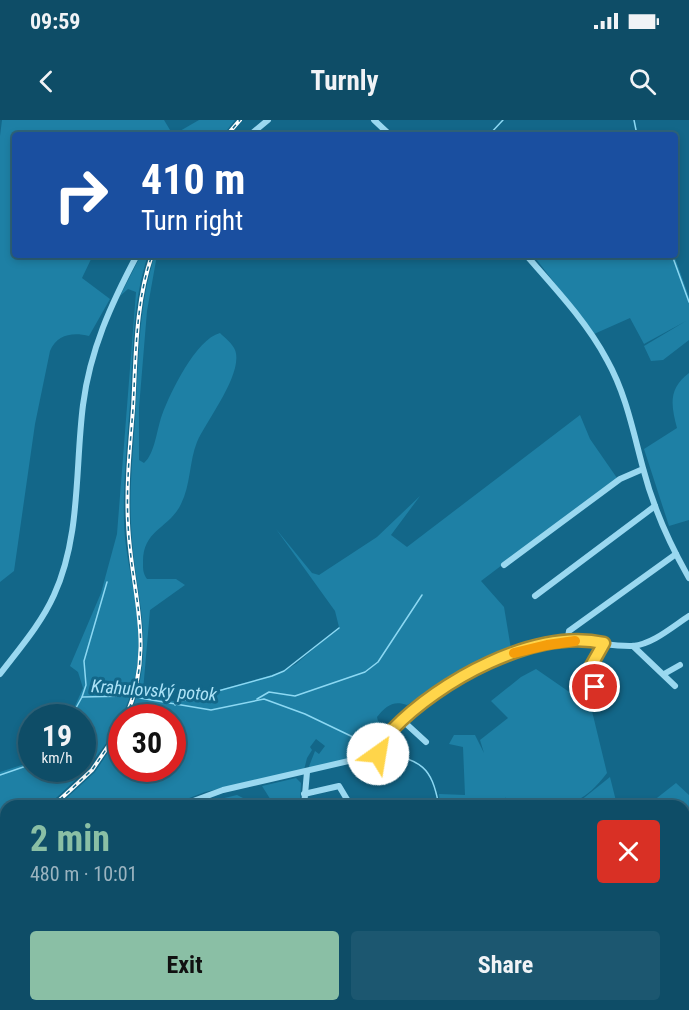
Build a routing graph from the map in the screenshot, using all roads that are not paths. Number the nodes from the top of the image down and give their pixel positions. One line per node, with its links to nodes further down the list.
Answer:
1 (268, 120): 3 (street)
2 (375, 121): 4 (street)
3 (254, 132)
4 (387, 132)
5 (135, 258): 18 (street)
6 (529, 258): 7 (street)
7 (643, 469): 8 (street); 10 (street)
8 (655, 506): 9 (street); 12 (street)
9 (676, 554): 11 (street); 14 (street)
10 (504, 565)
11 (689, 578)
12 (535, 596)
13 (689, 616): 16 (street)
14 (567, 642): 15 (street); 22 (street)
15 (604, 643): 16 (street); 21 (street)
16 (633, 646): 19 (street)
17 (680, 665): 19 (street)
18 (0, 674)
19 (664, 674): 20 (street)
20 (675, 686)
21 (599, 708)
22 (402, 720): 23 (street); 24 (street)
23 (426, 742)
24 (307, 772): 25 (street); 26 (street)
25 (304, 794): 27 (street); 28 (street)
26 (196, 800)
27 (304, 800)
28 (347, 800)

